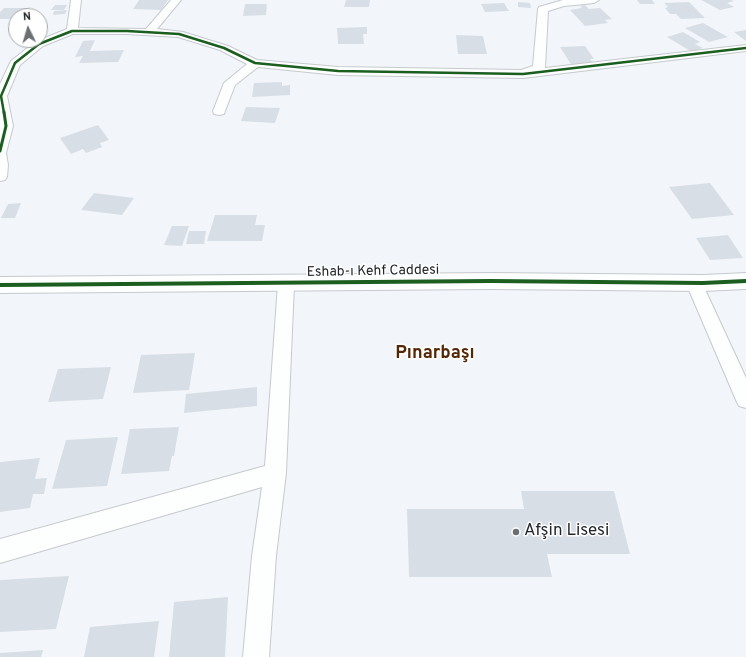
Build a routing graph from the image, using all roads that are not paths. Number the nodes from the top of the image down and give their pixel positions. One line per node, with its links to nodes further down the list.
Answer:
1 (76, 0): 4 (street)
2 (176, 0): 5 (street)
3 (594, 0): 8 (street)
4 (72, 31): 5 (street); 10 (street)
5 (148, 32): 7 (street)
6 (746, 48): 8 (street)
7 (255, 63): 8 (street); 9 (street)
8 (523, 74)
9 (219, 110)
10 (0, 151)
11 (0, 155): 12 (street)
12 (0, 176)
13 (746, 281): 14 (street, Eshab-ı Kehf Caddesi)
14 (694, 283): 15 (street, Eshab-ı Kehf Caddesi); 17 (street)
15 (286, 284): 16 (street, Eshab-ı Kehf Caddesi); 18 (street)
16 (0, 285)
17 (746, 400)
18 (275, 473): 19 (street); 20 (street)
19 (0, 551)
20 (256, 657)

